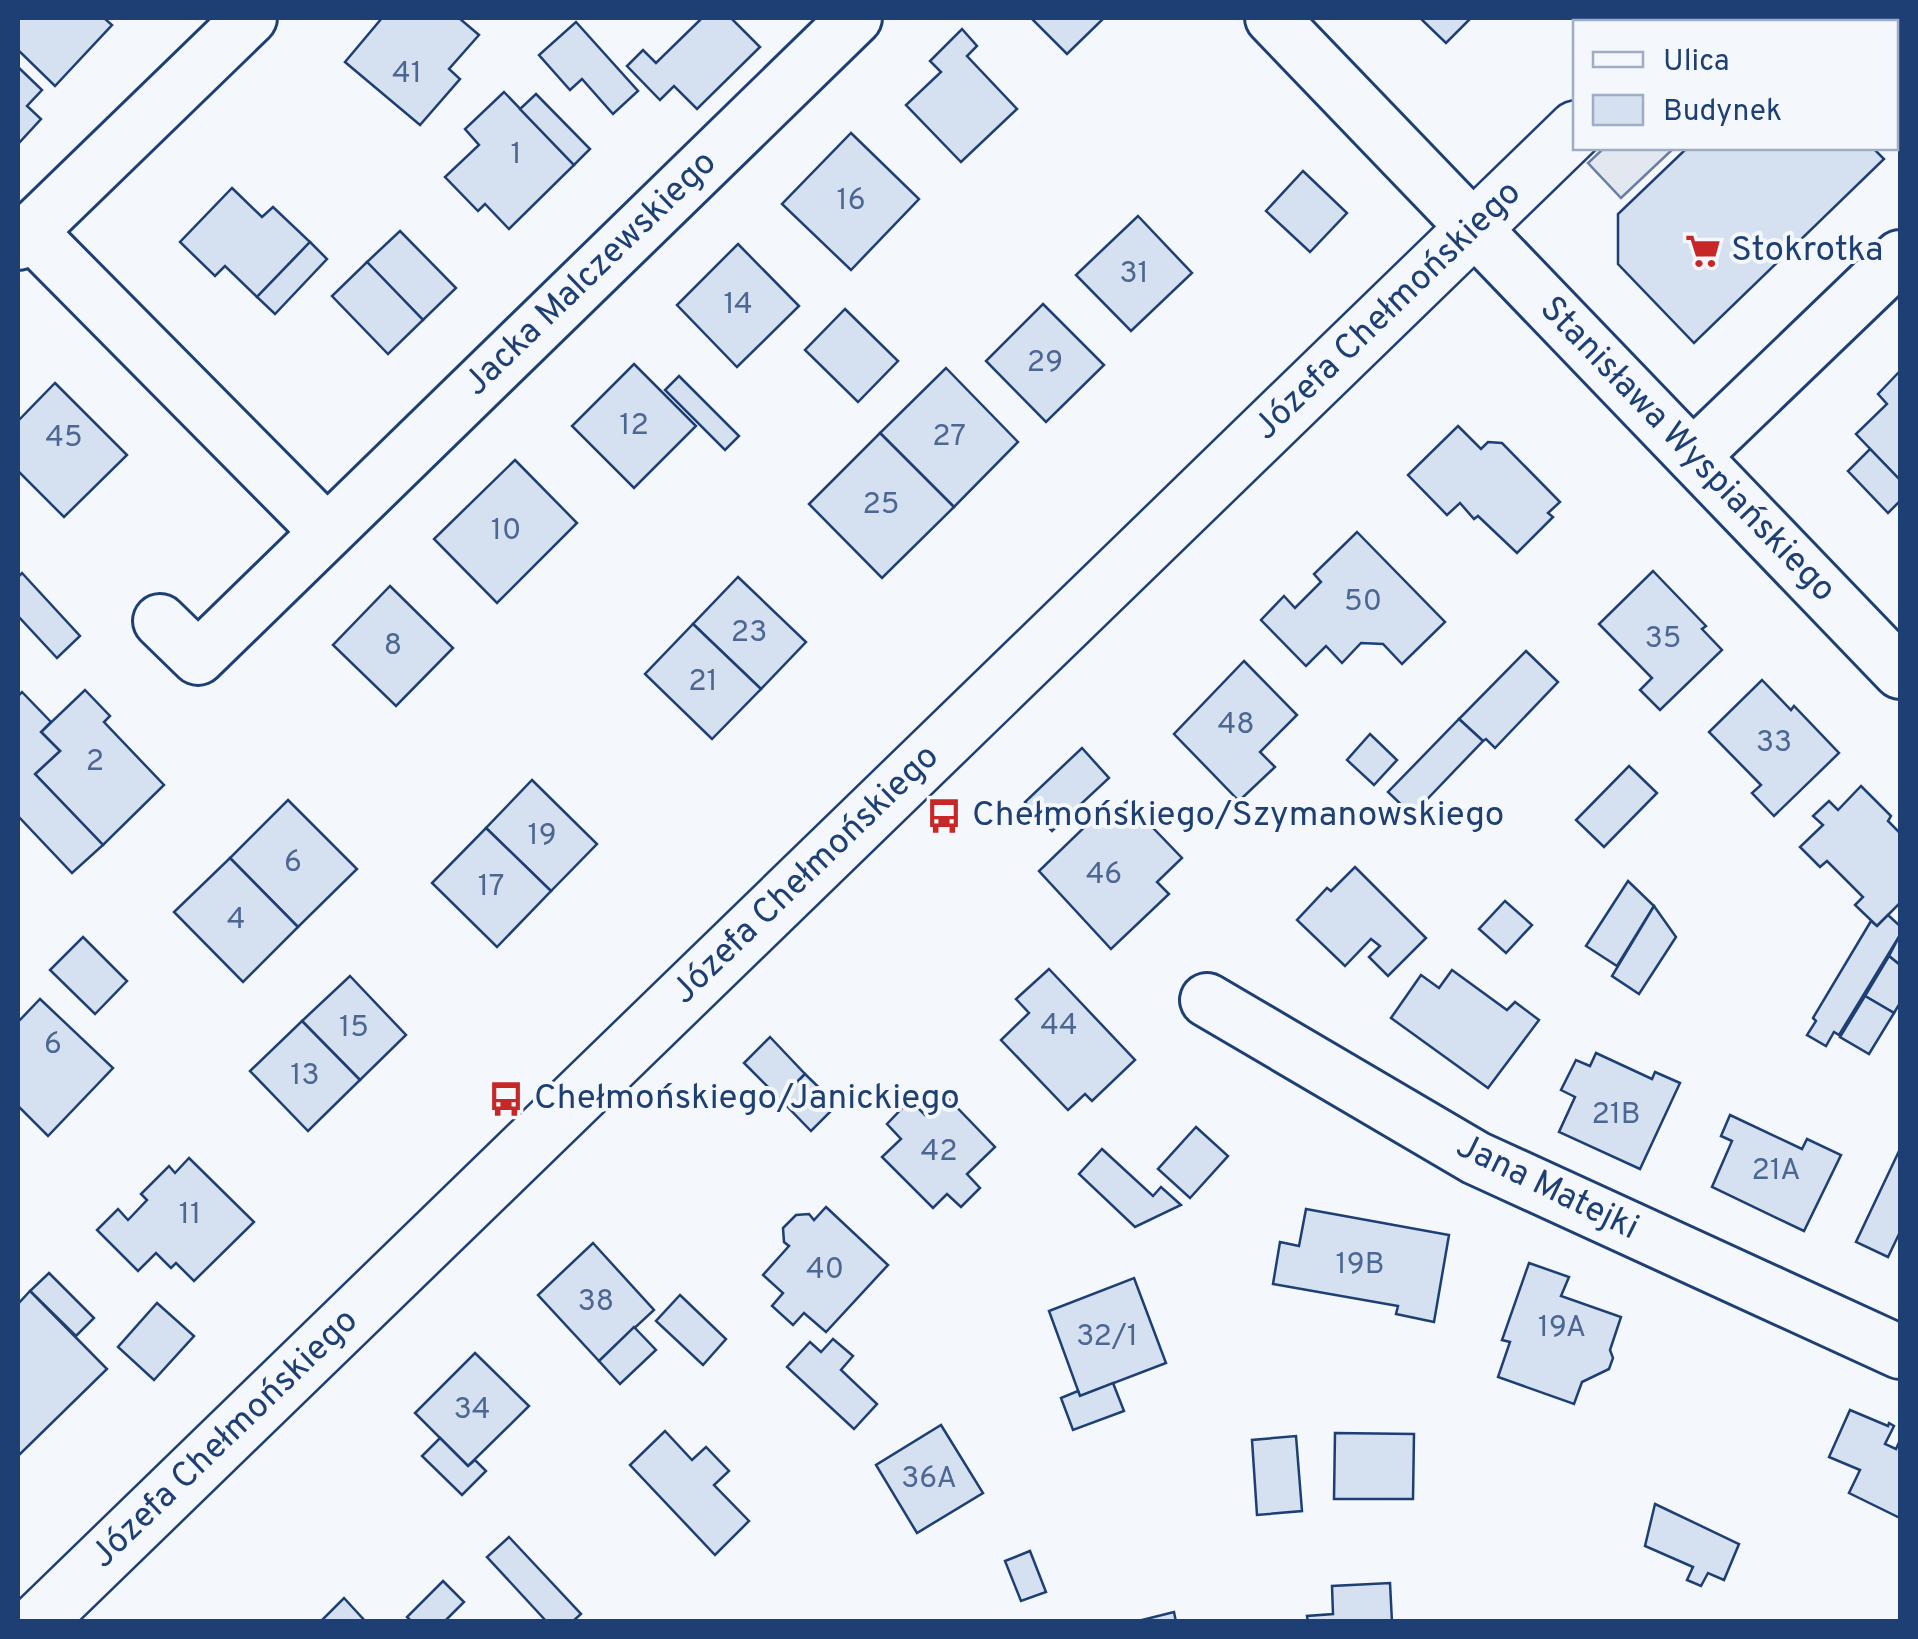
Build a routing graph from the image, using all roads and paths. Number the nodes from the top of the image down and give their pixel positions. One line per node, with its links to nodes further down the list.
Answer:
1 (250, 18): 6 (street)
2 (855, 18): 9 (street, Jacka Malczewskiego)
3 (1272, 18): 5 (street)
4 (1573, 132): 5 (street, Józefa Chełmońskiego)
5 (1473, 228): 8 (street, Stanisława Wyspiańskiego); 14 (street, Józefa Chełmońskiego)
6 (24, 237): 9 (street)
7 (1900, 256): 8 (street)
8 (1693, 456): 11 (street, Stanisława Wyspiańskiego)
9 (326, 531): 10 (street, Jacka Malczewskiego)
10 (160, 621)
11 (1900, 672)
12 (1206, 1000): 13 (street, Jana Matejki)
13 (1900, 1352)
14 (37, 1622)

